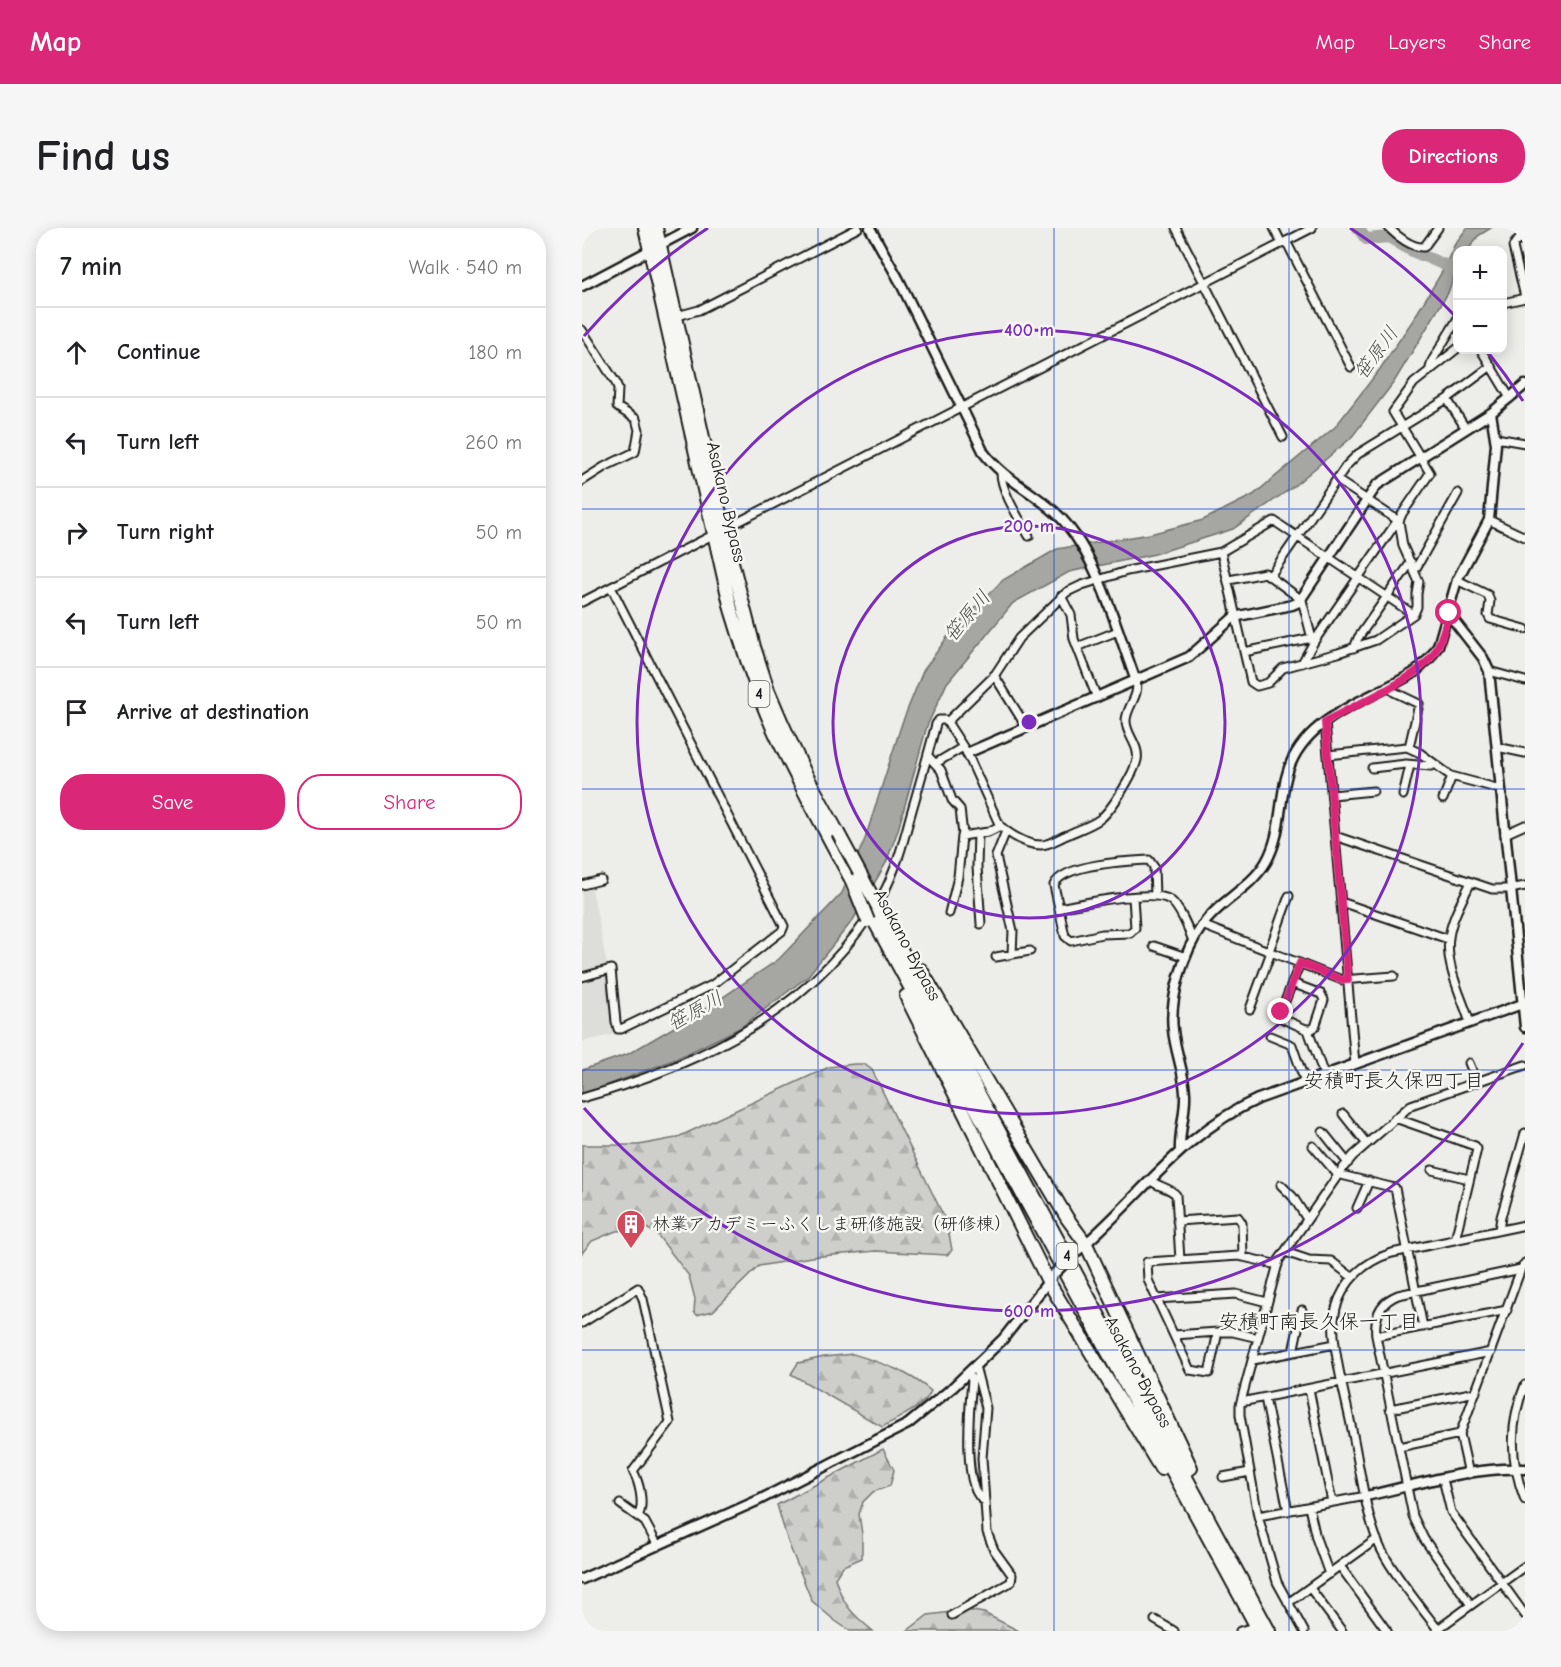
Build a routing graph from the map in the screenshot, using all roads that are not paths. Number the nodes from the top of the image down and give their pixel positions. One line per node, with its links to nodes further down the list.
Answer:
1 (639, 228): 14 (highway)
2 (645, 228): 14 (highway, Asakano Bypass / 4)
3 (658, 228): 14 (highway, Asakano Bypass / 4)
4 (692, 228): 14 (street)
5 (858, 228): 19 (street)
6 (870, 228): 30 (street)
7 (1176, 228): 15 (street)
8 (1274, 228): 13 (street)
9 (1312, 228): 13 (street)
10 (1389, 228): 11 (street)
11 (1438, 228)
12 (1525, 234): 17 (street)
13 (1284, 243): 15 (street); 25 (street)
14 (655, 248): 16 (street); 19 (highway, Asakano Bypass / 4); 45 (highway, Asakano Bypass / 4)
15 (1204, 284): 30 (street); 34 (street)
16 (582, 286)
17 (1525, 297): 18 (street)
18 (1507, 302)
19 (677, 316): 45 (highway, Asakano Bypass / 4)
20 (1453, 326): 26 (street)
21 (582, 330): 40 (street)
22 (1453, 352): 26 (street)
23 (1484, 354): 24 (street)
24 (1491, 366): 28 (street); 29 (street)
25 (1351, 367)
26 (1430, 368): 32 (street)
27 (1525, 385): 28 (street)
28 (1510, 398): 31 (street)
29 (1447, 399): 32 (street); 33 (street)
30 (962, 407): 38 (street); 45 (street)
31 (1491, 413): 33 (street); 35 (street)
32 (1401, 426): 37 (street); 39 (street)
33 (1466, 429): 37 (street)
34 (1283, 437)
35 (1496, 438): 36 (street); 44 (street)
36 (1525, 443)
37 (1421, 458): 42 (street); 43 (street)
38 (1001, 473): 46 (street); 57 (street)
39 (1337, 480): 42 (street); 47 (street)
40 (582, 481)
41 (1458, 493): 52 (street)
42 (1366, 500): 43 (street); 50 (street)
43 (1398, 520): 51 (street); 54 (street)
44 (1489, 520): 48 (street); 56 (street)
45 (719, 533): 58 (street); 104 (highway, Asakano Bypass / 4)
46 (1029, 536)
47 (1298, 536): 49 (street); 50 (street); 53 (street)
48 (1525, 537)
49 (1221, 552): 55 (street); 57 (street)
50 (1328, 556): 54 (street); 61 (street)
51 (1411, 562): 52 (street); 60 (street)
52 (1414, 570): 64 (street)
53 (1270, 576): 55 (street); 61 (street)
54 (1359, 577): 60 (street); 68 (street)
55 (1229, 580): 65 (street)
56 (1457, 580): 63 (street); 66 (street)
57 (1099, 581): 59 (street); 67 (street)
58 (611, 587): 62 (street); 131 (street)
59 (1061, 596): 69 (street); 74 (street)
60 (1386, 597): 64 (street); 70 (street)
61 (1301, 598): 65 (street); 68 (street)
62 (582, 602)
63 (1449, 613): 73 (street); 77 (street)
64 (1413, 614): 70 (street)
65 (1236, 616): 71 (street); 75 (street)
66 (1525, 629)
67 (1118, 631): 69 (street); 75 (street)
68 (1313, 640): 71 (street); 72 (street)
69 (1077, 647): 78 (street)
70 (1354, 648): 72 (street)
71 (1244, 652): 72 (street)
72 (1302, 663)
73 (1489, 671): 76 (street); 83 (street)
74 (994, 675): 79 (street); 81 (street)
75 (1136, 681): 78 (street); 99 (street)
76 (1525, 681)
77 (1389, 687): 80 (street); 82 (street)
78 (1097, 698): 81 (street)
79 (947, 722): 84 (street); 87 (street)
80 (1325, 722): 86 (street); 118 (street)
81 (1027, 728): 84 (street)
82 (1409, 747): 86 (street); 89 (street)
83 (1497, 747): 85 (street); 93 (street)
84 (965, 750): 88 (street); 99 (street)
85 (1525, 753)
86 (1328, 755): 95 (street)
87 (928, 756): 88 (street); 146 (street)
88 (936, 764): 102 (street)
89 (1434, 764): 90 (street); 92 (street)
90 (1410, 765): 91 (street); 96 (street)
91 (1372, 768)
92 (1452, 776): 93 (street); 97 (street)
93 (1500, 789): 101 (street)
94 (1374, 791): 95 (street)
95 (1332, 795): 103 (street)
96 (1403, 795)
97 (1443, 799)
98 (1525, 825): 101 (street)
99 (1003, 829): 100 (street); 126 (street)
100 (978, 833): 102 (street); 117 (street)
101 (1505, 834): 109 (street)
102 (963, 835): 115 (street)
103 (1335, 836): 106 (street); 113 (street)
104 (835, 838): 116 (highway, Asakano Bypass / 4, bridge); 116 (highway, Asakano Bypass / 4, bridge)
105 (601, 880): 107 (street)
106 (1471, 882): 109 (street); 121 (street)
107 (582, 885)
108 (1525, 886): 109 (street)
109 (1510, 889): 120 (street)
110 (1155, 896): 112 (street); 114 (street); 122 (street)
111 (1289, 896): 125 (street)
112 (1133, 897): 114 (street); 114 (street)
113 (1341, 902): 121 (street); 132 (street)
114 (1059, 908)
115 (949, 913)
116 (873, 915): 167 (highway); 174 (highway); 221 (highway, Asakano Bypass / 4); 229 (highway, Asakano Bypass / 4)
117 (981, 924)
118 (1202, 925): 122 (street); 125 (street)
119 (1525, 933): 120 (street)
120 (1515, 936): 134 (street)
121 (1448, 939): 136 (street)
122 (1193, 940): 128 (street)
123 (1154, 946): 128 (street)
124 (1030, 951): 126 (street)
125 (1270, 951): 129 (street); 135 (street)
126 (1012, 954): 127 (street)
127 (996, 957)
128 (1186, 957): 153 (street)
129 (1300, 963): 132 (street); 133 (street)
130 (1394, 976): 132 (street)
131 (582, 977)
132 (1348, 980): 141 (street)
133 (1292, 982): 138 (street); 138 (street)
134 (1524, 1004): 136 (street); 137 (street)
135 (1250, 1009)
136 (1470, 1023): 141 (street)
137 (1525, 1027)
138 (1307, 1029): 143 (street)
139 (1270, 1036): 144 (street)
140 (1469, 1063): 145 (street)
141 (1355, 1064): 143 (street)
142 (1525, 1065): 145 (street)
143 (1324, 1075): 144 (street)
144 (1305, 1082): 153 (street)
145 (1477, 1082): 148 (street)
146 (582, 1098)
147 (1343, 1114): 151 (street)
148 (1395, 1118): 151 (street); 157 (street)
149 (1323, 1132): 154 (street)
150 (1525, 1133): 165 (street)
151 (1367, 1144): 154 (street)
152 (1313, 1146): 156 (street)
153 (1180, 1151): 158 (street)
154 (1348, 1163): 156 (street)
155 (1432, 1170): 157 (street)
156 (1339, 1174): 159 (street); 162 (street)
157 (1469, 1179): 166 (street)
158 (1150, 1180): 163 (street); 167 (street)
159 (1369, 1181): 161 (street); 168 (street)
160 (1281, 1185): 162 (street)
161 (1357, 1208)
162 (1308, 1220): 169 (street)
163 (1177, 1221): 170 (street); 171 (street)
164 (1525, 1225): 165 (street)
165 (1499, 1230): 166 (street)
166 (1455, 1240): 168 (street)
167 (1086, 1244): 174 (street, bridge); 229 (highway)
168 (1408, 1250): 175 (street); 176 (street)
169 (1285, 1252): 172 (street); 175 (street)
170 (1243, 1257): 171 (street); 172 (street)
171 (1180, 1260): 177 (street)
172 (1278, 1265): 178 (street)
173 (1523, 1266): 176 (street); 180 (street)
174 (1051, 1277): 191 (street); 221 (highway)
175 (1352, 1277): 187 (street)
176 (1415, 1290): 182 (street); 185 (street)
177 (1156, 1299): 178 (street); 184 (street)
178 (1267, 1302): 186 (street)
179 (1302, 1310): 188 (street)
180 (1507, 1310): 182 (street); 189 (street)
181 (582, 1323): 217 (street)
182 (1423, 1327): 185 (street)
183 (1218, 1332): 184 (street); 184 (street); 186 (street)
184 (1174, 1335)
185 (1376, 1336): 192 (street)
186 (1258, 1338): 190 (street)
187 (1335, 1344): 188 (street); 193 (street)
188 (1293, 1352): 190 (street)
189 (1491, 1352): 192 (street); 196 (street)
190 (1253, 1360): 198 (street)
191 (972, 1370): 212 (street); 212 (street); 220 (street)
192 (1383, 1374): 193 (street); 200 (street)
193 (1342, 1382): 195 (street); 210 (street)
194 (1525, 1385): 199 (street)
195 (1309, 1389): 197 (street); 213 (street)
196 (1476, 1392): 200 (street); 201 (street)
197 (1265, 1398): 198 (street); 216 (street)
198 (1241, 1402): 205 (street)
199 (1521, 1409): 203 (street)
200 (1390, 1410): 202 (street)
201 (1460, 1434): 202 (street); 206 (street)
202 (1399, 1447): 209 (street)
203 (1515, 1468): 204 (street); 206 (street); 211 (street)
204 (1525, 1469)
205 (1250, 1472): 207 (street); 218 (street)
206 (1469, 1474): 208 (street)
207 (1223, 1477)
208 (1443, 1479): 209 (street); 226 (street)
209 (1406, 1487): 210 (street); 230 (street)
210 (1366, 1496): 213 (street); 219 (street)
211 (1525, 1500)
212 (985, 1501): 231 (street)
213 (1332, 1502): 215 (street)
214 (620, 1504): 217 (street)
215 (1309, 1507): 216 (street); 224 (street)
216 (1288, 1511): 218 (street)
217 (638, 1516): 220 (street)
218 (1258, 1516): 228 (street)
219 (1377, 1539): 222 (street); 235 (street)
220 (658, 1546): 225 (street)
221 (1215, 1550): 234 (highway, Asakano Bypass / 4)
222 (1340, 1566): 224 (street); 241 (street)
223 (1525, 1566): 226 (street)
224 (1329, 1574): 227 (street)
225 (582, 1579)
226 (1502, 1583): 230 (street); 232 (street)
227 (1310, 1588): 228 (street); 240 (street)
228 (1287, 1603): 239 (street)
229 (1256, 1605): 238 (highway, Asakano Bypass / 4)
230 (1472, 1605): 235 (street)
231 (952, 1615)
232 (1525, 1615)
233 (1155, 1620): 236 (street)
234 (1258, 1629): 237 (street)
235 (1438, 1630)
236 (1174, 1631)
237 (1240, 1631)
238 (1269, 1631)
239 (1304, 1631)
240 (1342, 1631)
241 (1387, 1631)

